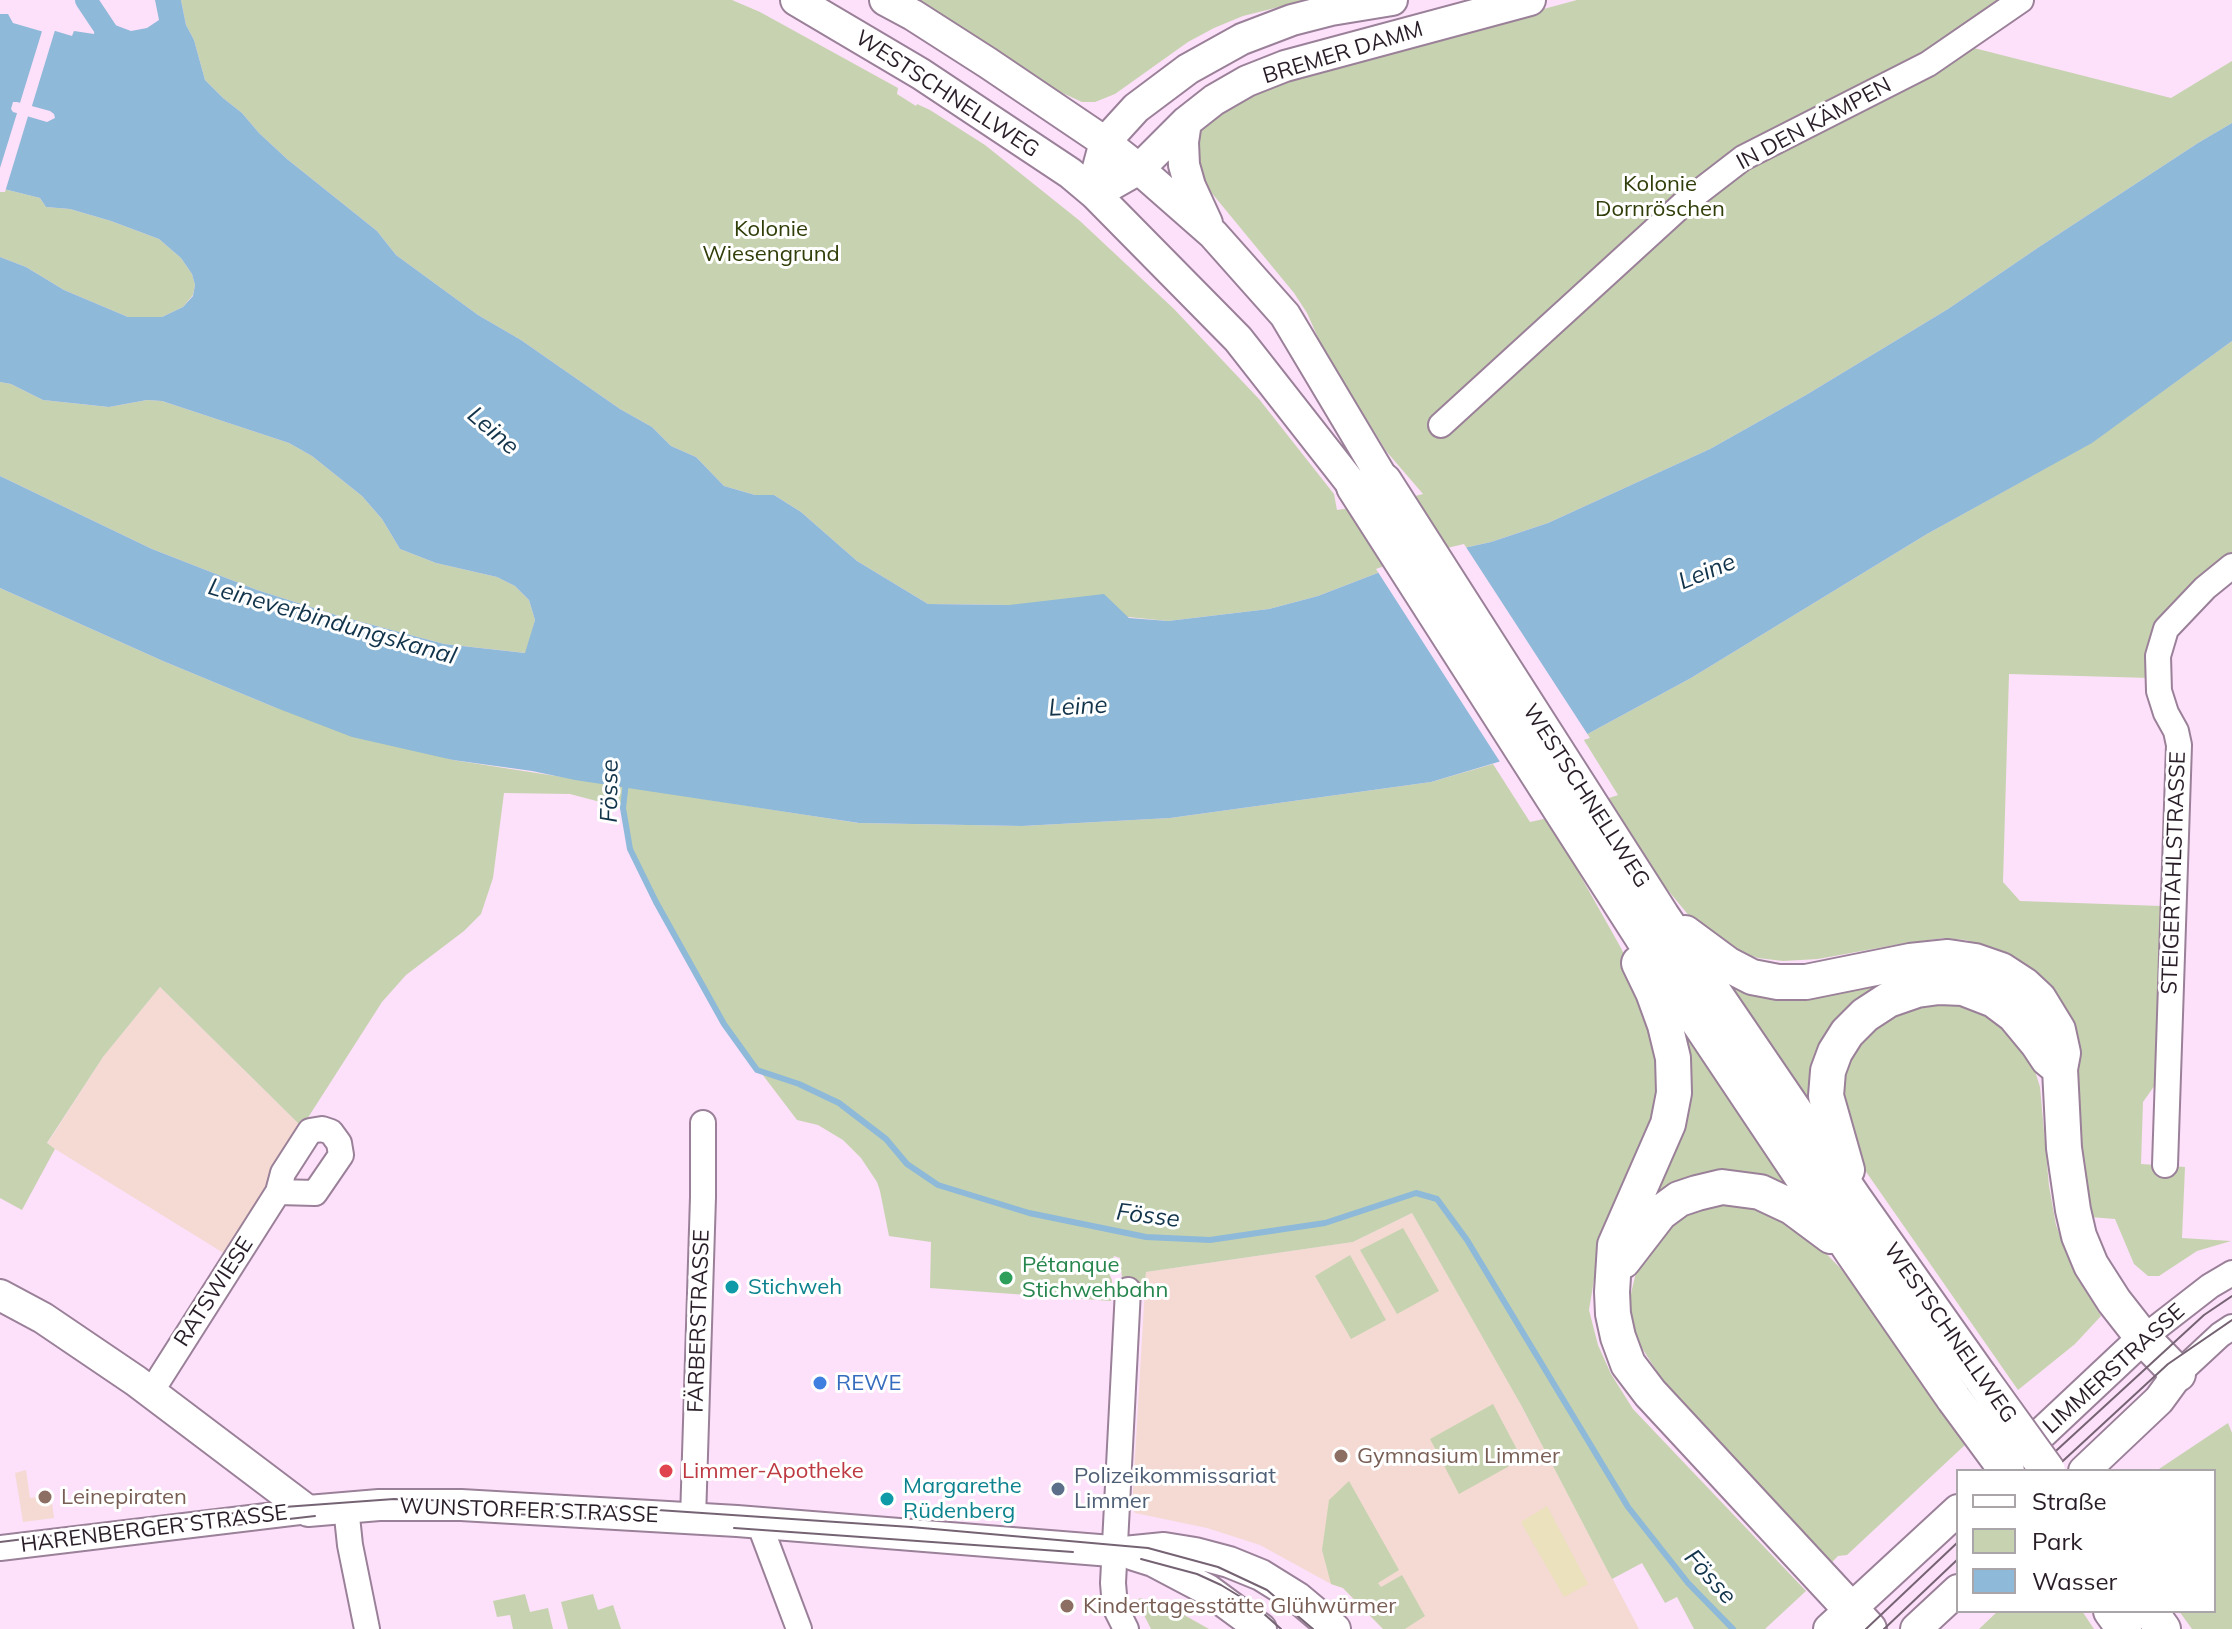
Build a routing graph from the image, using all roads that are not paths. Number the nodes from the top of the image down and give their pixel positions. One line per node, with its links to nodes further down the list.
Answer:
1 (796, 0): 11 (main road, WESTSCHNELLWEG)
2 (885, 0): 6 (main road, WESTSCHNELLWEG)
3 (1392, 0): 7 (main road, BREMER DAMM)
4 (2021, 0): 13 (street, IN DEN KÄMPEN)
5 (1518, 3): 8 (main road, BREMER DAMM)
6 (1054, 108): 7 (main road); 9 (main road, WESTSCHNELLWEG)
7 (1136, 108): 9 (main road, BREMER DAMM)
8 (1186, 122): 10 (main road, BREMER DAMM); 12 (main road)
9 (1105, 142): 10 (main road, WESTSCHNELLWEG); 11 (main road)
10 (1139, 169): 11 (main road, BREMER DAMM); 12 (main road, WESTSCHNELLWEG)
11 (1095, 194): 14 (main road, WESTSCHNELLWEG)
12 (1213, 234): 14 (main road, WESTSCHNELLWEG)
13 (1441, 425)
14 (1369, 484): 16 (highway, WESTSCHNELLWEG)
15 (2232, 566): 20 (street, STEIGERTAHLSTRASSE)
16 (1575, 815): 17 (highway, WESTSCHNELLWEG); 23 (highway, WESTSCHNELLWEG); 24 (highway)
17 (1662, 916): 18 (highway); 22 (highway, WESTSCHNELLWEG)
18 (2060, 1069): 22 (highway); 29 (highway)
19 (703, 1123): 39 (street, FÄRBERSTRASSE)
20 (2165, 1165)
21 (278, 1192): 31 (street, RATSWIESE)
22 (1854, 1198): 34 (highway, WESTSCHNELLWEG, bridge)
23 (1853, 1253): 24 (highway); 33 (highway, WESTSCHNELLWEG, bridge)
24 (1615, 1270): 44 (highway)
25 (2232, 1273): 29 (street, LIMMERSTRASSE)
26 (1128, 1290): 42 (street)
27 (0, 1295): 31 (main road)
28 (2232, 1327): 30 (street, LIMMERSTRASSE)
29 (2143, 1338): 30 (highway); 32 (main road, LIMMERSTRASSE)
30 (2178, 1374): 35 (main road, LIMMERSTRASSE)
31 (151, 1392): 37 (main road)
32 (2002, 1469)
33 (2006, 1469)
34 (2047, 1469)
35 (2086, 1469)
36 (346, 1507): 37 (main road, WUNSTORFER STRASSE); 39 (main road, WUNSTORFER STRASSE); 45 (street)
37 (308, 1511): 41 (street, HARENBERGER STRASSE)
38 (1956, 1512): 44 (main road)
39 (693, 1519): 40 (main road, WUNSTORFER STRASSE)
40 (759, 1523): 42 (main road, WUNSTORFER STRASSE); 46 (street)
41 (0, 1548)
42 (1120, 1551): 47 (street); 48 (main road, WUNSTORFER STRASSE); 49 (main road, WUNSTORFER STRASSE)
43 (1956, 1592): 50 (main road)
44 (1849, 1622)
45 (367, 1629)
46 (799, 1629)
47 (1126, 1629)
48 (1261, 1629)
49 (1335, 1629)
50 (1916, 1629)

